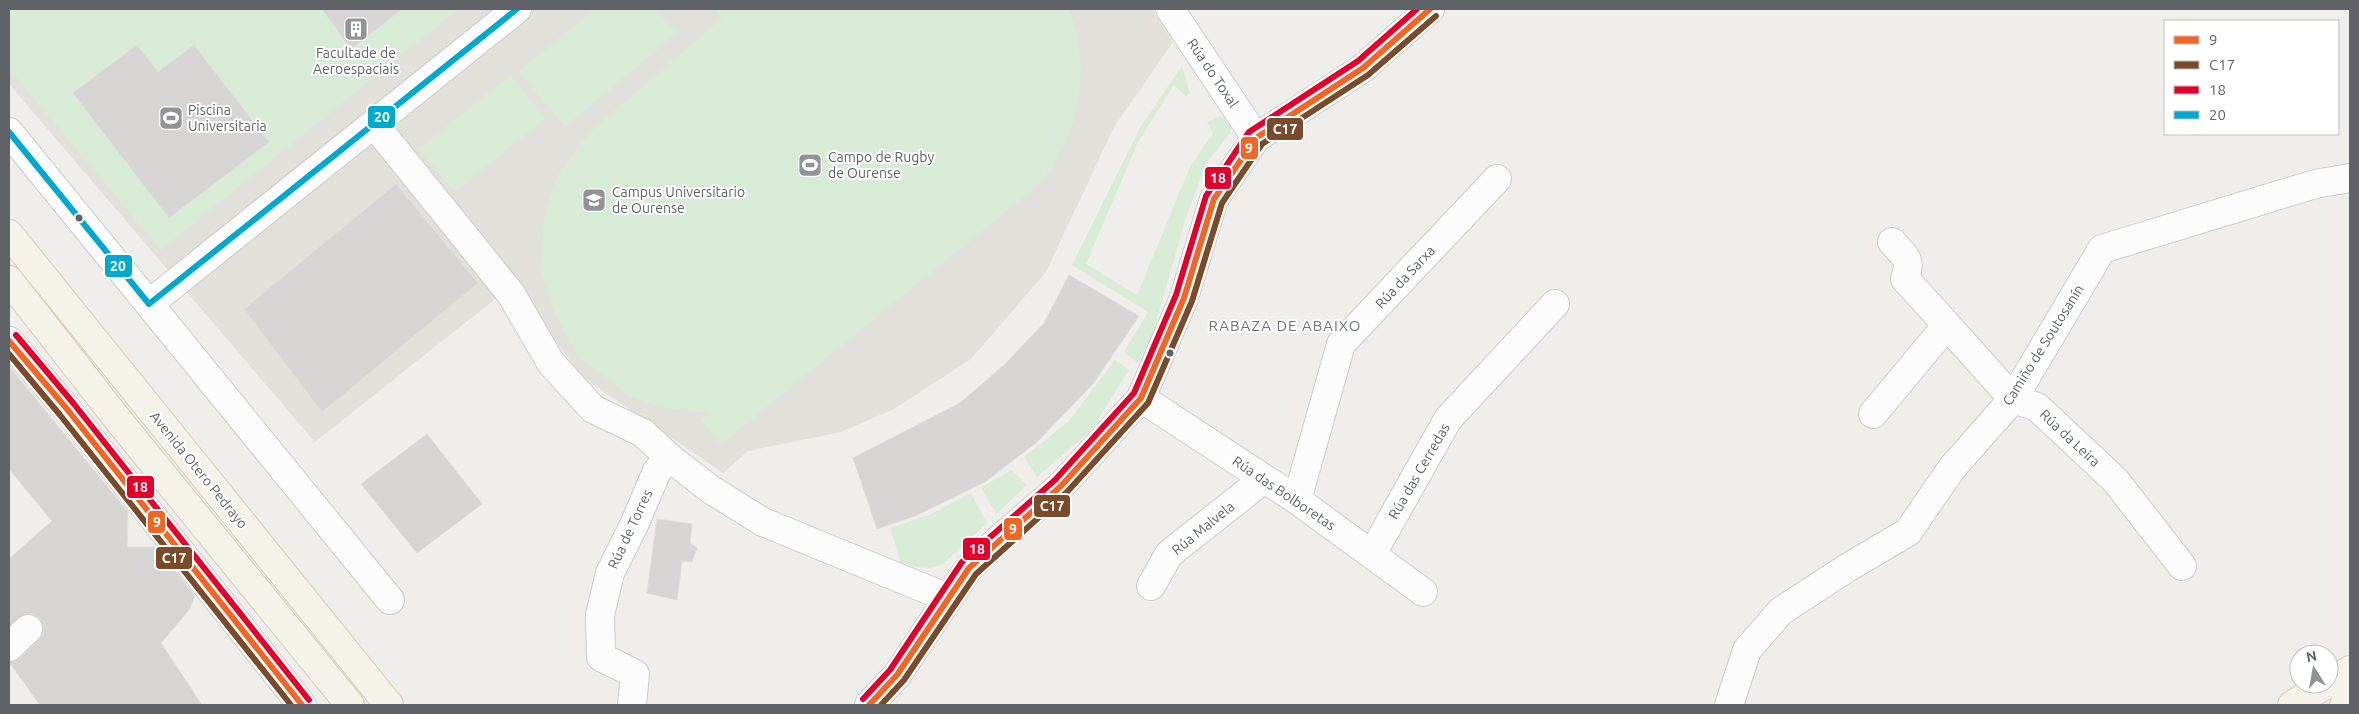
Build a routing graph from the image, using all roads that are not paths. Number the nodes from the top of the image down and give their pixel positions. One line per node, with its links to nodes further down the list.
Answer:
1 (517, 9): 4 (street)
2 (1170, 9): 6 (street, Rúa do Toxal)
3 (1430, 9): 6 (street)
4 (374, 124): 12 (street); 19 (street)
5 (9, 132): 12 (street)
6 (1256, 138): 16 (street)
7 (2350, 178): 17 (street, Camiño de Soutosanín)
8 (1496, 179): 21 (street, Rúa da Sarxa)
9 (9, 234): 34 (main road, Avenida Otero Pedrayo)
10 (1892, 242): 14 (street, Rúa da Leira)
11 (9, 280): 33 (main road)
12 (149, 304): 27 (street)
13 (1555, 304): 22 (street, Rúa das Cerredas)
14 (1947, 325): 17 (street, Rúa da Leira); 18 (street)
15 (9, 341): 32 (street)
16 (1141, 398): 20 (street, Rúa das Bolboretas); 26 (street)
17 (2013, 399): 23 (street, Rúa da Leira); 37 (street, Camiño de Soutosanín)
18 (1873, 414)
19 (670, 458): 26 (street); 35 (street, Rúa de Torres)
20 (1264, 479): 21 (street, Rúa das Bolboretas); 24 (street, Rúa Malvela)
21 (1298, 500): 22 (street, Rúa das Bolboretas)
22 (1372, 554): 25 (street, Rúa das Bolboretas)
23 (2182, 566)
24 (1151, 586)
25 (1423, 592)
26 (948, 598): 36 (street)
27 (390, 600)
28 (2350, 670): 29 (main road)
29 (2339, 676)
30 (2310, 694): 38 (main road)
31 (2350, 701): 39 (main road)
32 (302, 705)
33 (350, 705)
34 (389, 705)
35 (632, 705)
36 (868, 705)
37 (1729, 705)
38 (2292, 705)
39 (2344, 705)

